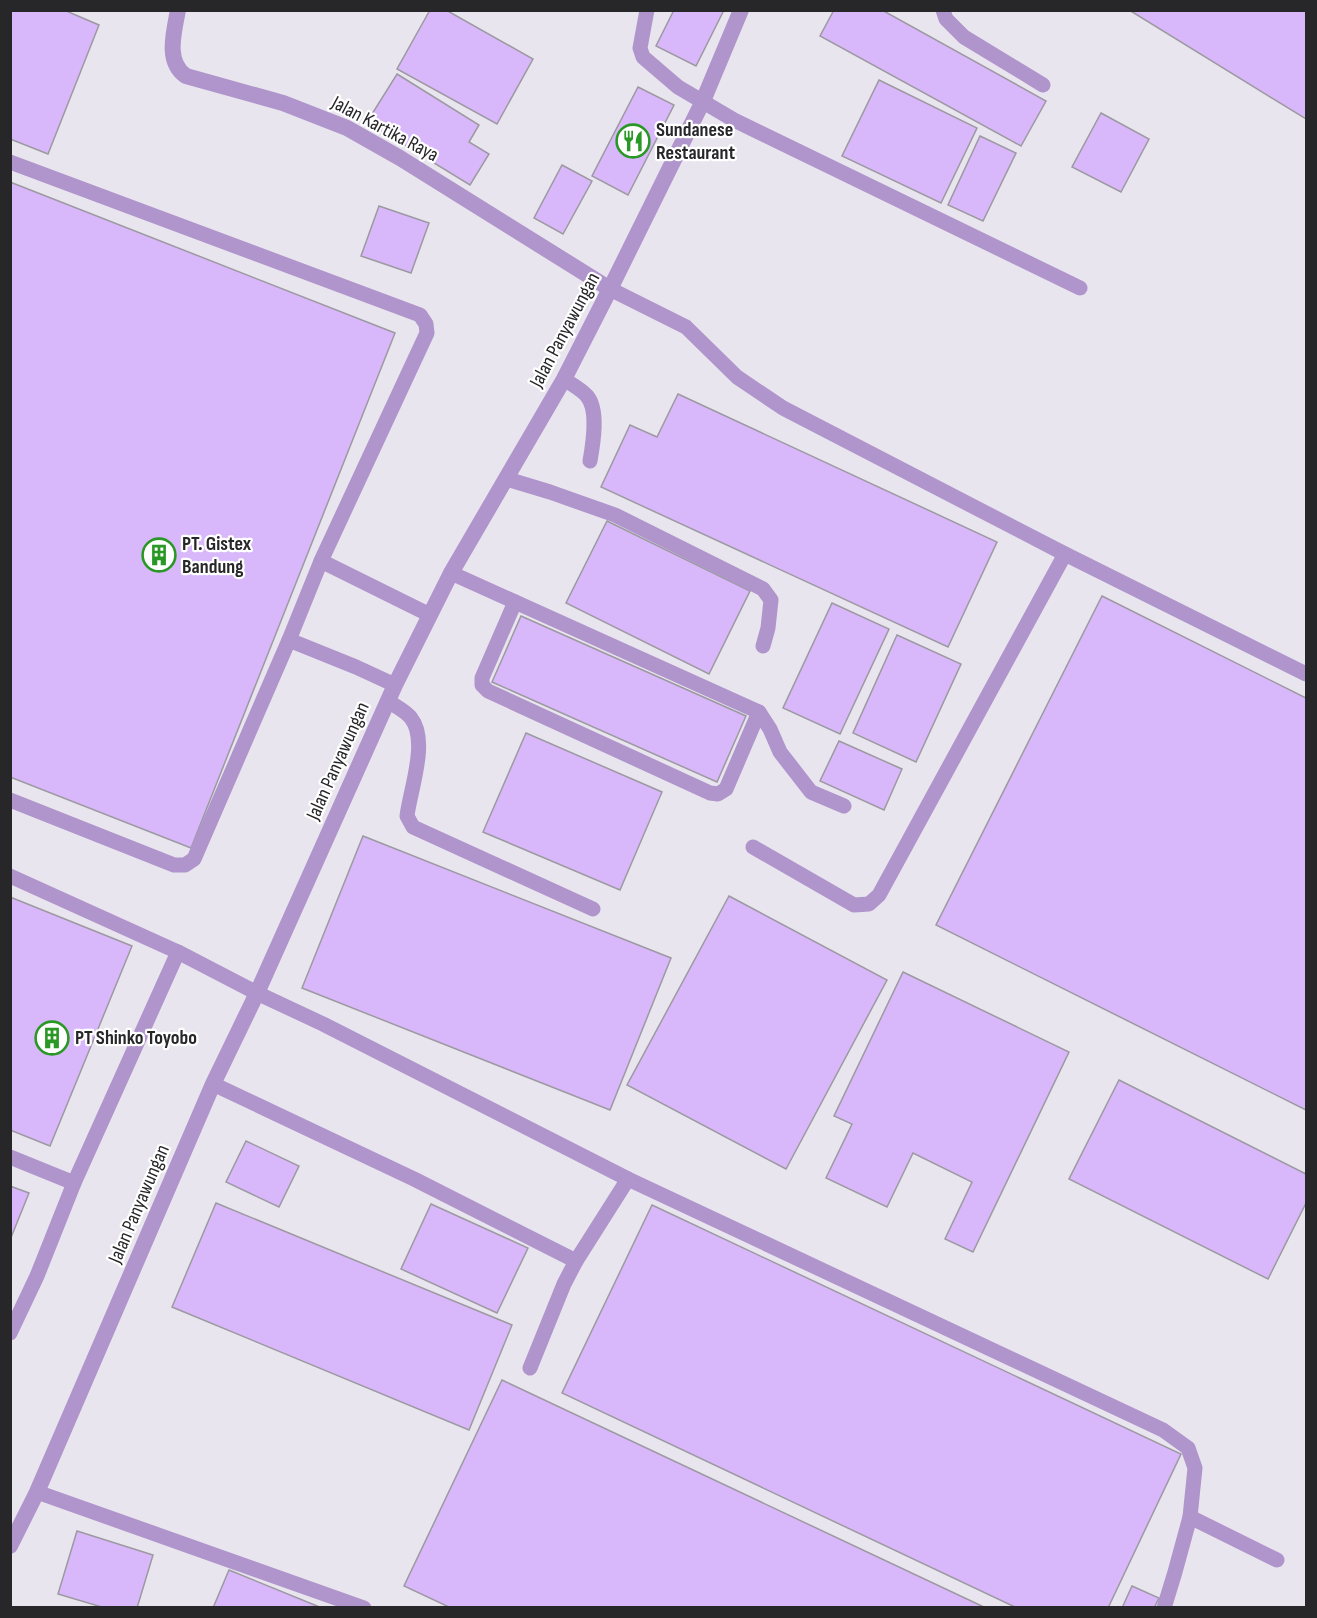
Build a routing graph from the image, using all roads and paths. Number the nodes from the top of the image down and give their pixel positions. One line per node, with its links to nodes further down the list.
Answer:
1 (178, 10): 9 (street, Jalan Kartika Raya)
2 (647, 10): 6 (lane)
3 (741, 10): 6 (street, Jalan Panyawungan)
4 (943, 10): 5 (lane)
5 (1043, 85)
6 (703, 101): 8 (lane); 9 (street, Jalan Panyawungan)
7 (10, 162): 14 (lane)
8 (1080, 288)
9 (610, 289): 10 (street, Jalan Panyawungan); 13 (lane)
10 (564, 379): 11 (lane); 12 (street, Jalan Panyawungan)
11 (590, 461)
12 (507, 479): 15 (street, Jalan Panyawungan); 19 (lane)
13 (1065, 554): 20 (lane); 26 (lane)
14 (321, 561): 17 (lane); 18 (lane)
15 (451, 573): 16 (lane); 17 (street, Jalan Panyawungan)
16 (515, 602): 23 (lane); 23 (lane)
17 (430, 615): 21 (street, Jalan Panyawungan)
18 (290, 640): 21 (lane); 24 (lane)
19 (763, 646)
20 (1306, 674)
21 (395, 685): 22 (street, Jalan Panyawungan)
22 (388, 701): 28 (lane); 30 (street, Jalan Panyawungan)
23 (759, 712): 25 (lane)
24 (10, 800)
25 (844, 806)
26 (753, 847)
27 (10, 876): 29 (lane)
28 (593, 909)
29 (178, 952): 30 (lane); 34 (lane)
30 (257, 993): 31 (street, Jalan Panyawungan); 33 (lane)
31 (213, 1084): 35 (lane); 38 (street, Jalan Panyawungan)
32 (10, 1158): 34 (lane)
33 (628, 1179): 35 (lane); 39 (lane)
34 (74, 1183): 36 (lane)
35 (576, 1261): 37 (lane)
36 (10, 1333)
37 (530, 1368)
38 (37, 1492): 40 (street, Jalan Panyawungan); 42 (lane)
39 (1190, 1517): 41 (lane); 43 (lane)
40 (10, 1546)
41 (1277, 1560)
42 (364, 1608)
43 (1164, 1608)

